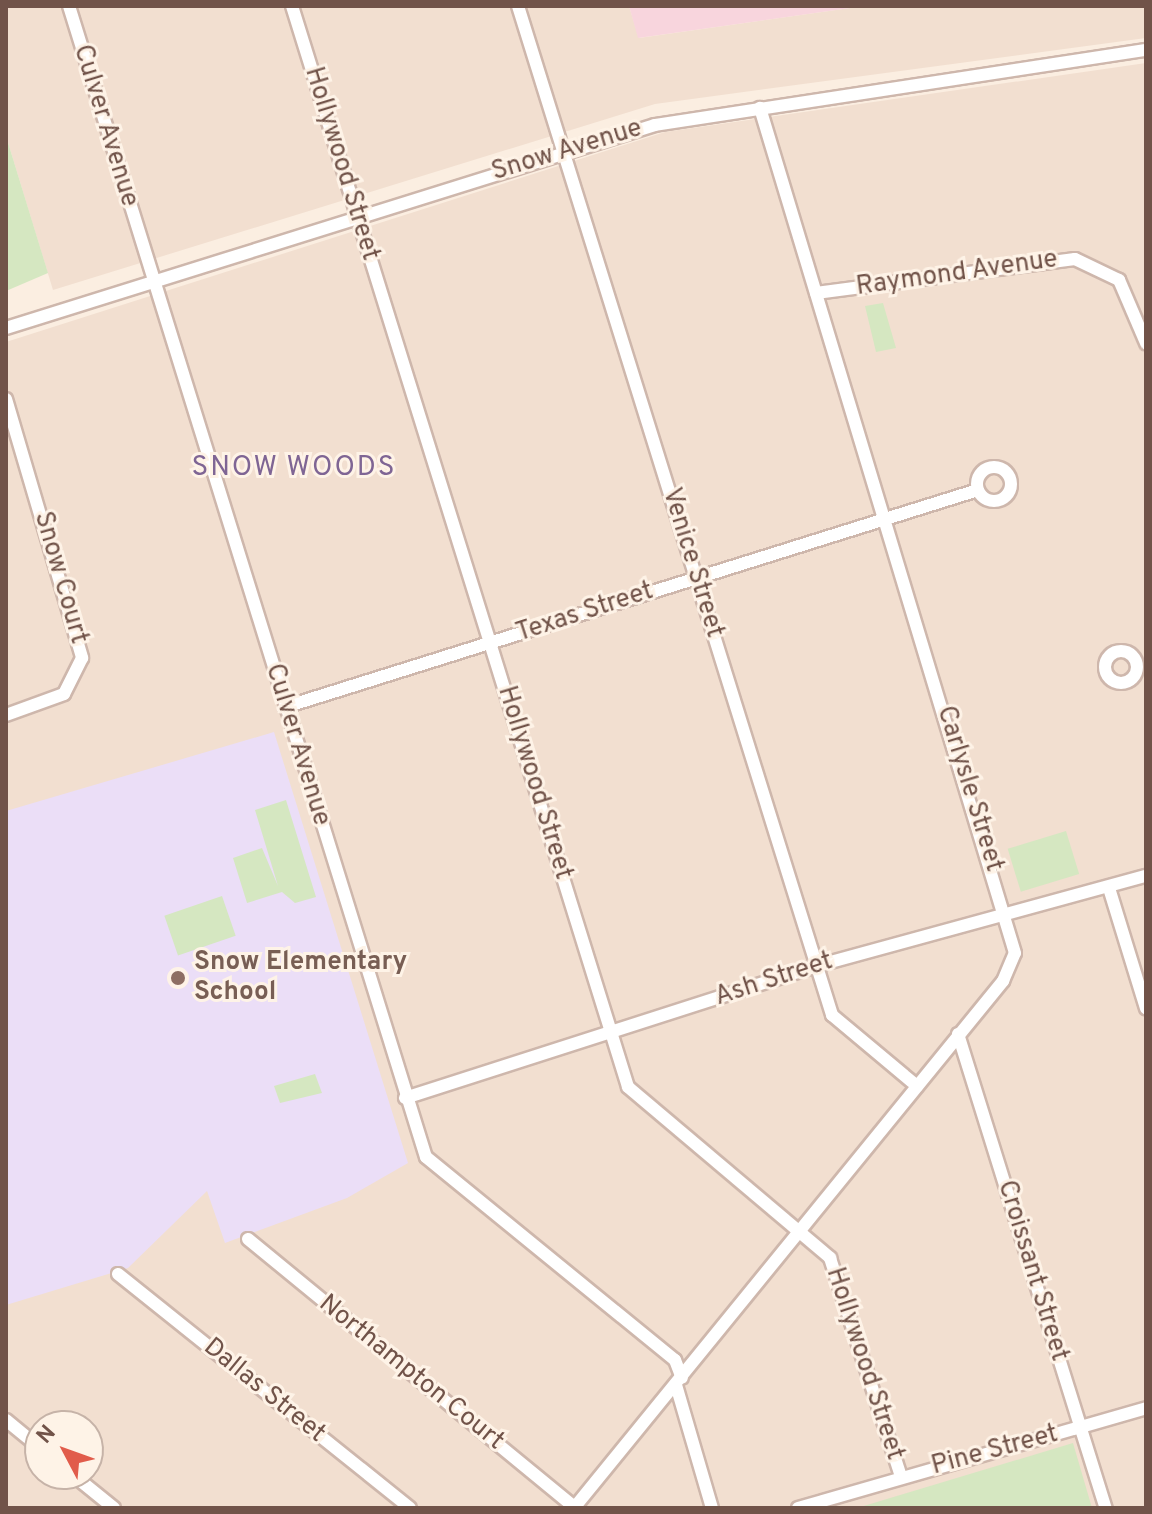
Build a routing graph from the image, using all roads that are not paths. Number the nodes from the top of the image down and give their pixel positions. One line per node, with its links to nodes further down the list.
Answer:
1 (69, 6): 8 (street, Culver Avenue)
2 (292, 6): 7 (street, Hollywood Street)
3 (518, 6): 6 (street, Venice Street)
4 (1146, 50): 5 (street, Snow Avenue)
5 (760, 108): 6 (street, Snow Avenue); 9 (street, Carlysle Street)
6 (564, 153): 7 (street, Snow Avenue); 15 (street, Venice Street)
7 (357, 215): 8 (street, Snow Avenue); 16 (street, Hollywood Street)
8 (153, 281): 10 (street, Snow Avenue); 17 (street, Culver Avenue)
9 (816, 293): 11 (street, Raymond Avenue); 14 (street, Carlysle Street)
10 (6, 328)
11 (1146, 343)
12 (6, 399): 18 (street, Snow Court)
13 (978, 490): 14 (street, Texas Street)
14 (886, 519): 15 (street, Texas Street); 21 (street, Carlysle Street)
15 (696, 576): 16 (street, Texas Street); 22 (street, Venice Street)
16 (490, 643): 17 (street, Texas Street); 24 (street, Hollywood Street)
17 (285, 707): 27 (street, Culver Avenue)
18 (6, 715)
19 (1146, 876): 20 (street, Ash Street)
20 (1109, 888): 21 (street, Ash Street); 23 (street)
21 (1007, 912): 22 (street, Ash Street); 25 (street, Carlysle Street)
22 (816, 966): 24 (street, Ash Street); 26 (street, Venice Street)
23 (1146, 1008)
24 (611, 1033): 27 (street, Ash Street); 28 (street, Hollywood Street)
25 (958, 1034): 26 (street, Carlysle Street); 34 (street, Croissant Street)
26 (917, 1086): 28 (street, Carlysle Street)
27 (405, 1098): 31 (street, Culver Avenue)
28 (800, 1229): 31 (street, Carlysle Street); 36 (street, Hollywood Street)
29 (248, 1239): 40 (street, Northampton Court)
30 (118, 1274): 39 (street, Dallas Street)
31 (679, 1382): 40 (street, Carlysle Street); 41 (street, Culver Avenue)
32 (1146, 1408): 34 (street, Pine Street)
33 (6, 1420): 35 (street)
34 (1080, 1428): 36 (street, Pine Street); 43 (street, Croissant Street)
35 (24, 1435)
36 (901, 1476): 42 (street, Pine Street)
37 (92, 1490): 38 (street)
38 (114, 1508)
39 (410, 1508)
40 (574, 1508)
41 (712, 1508)
42 (798, 1508)
43 (1106, 1508)

